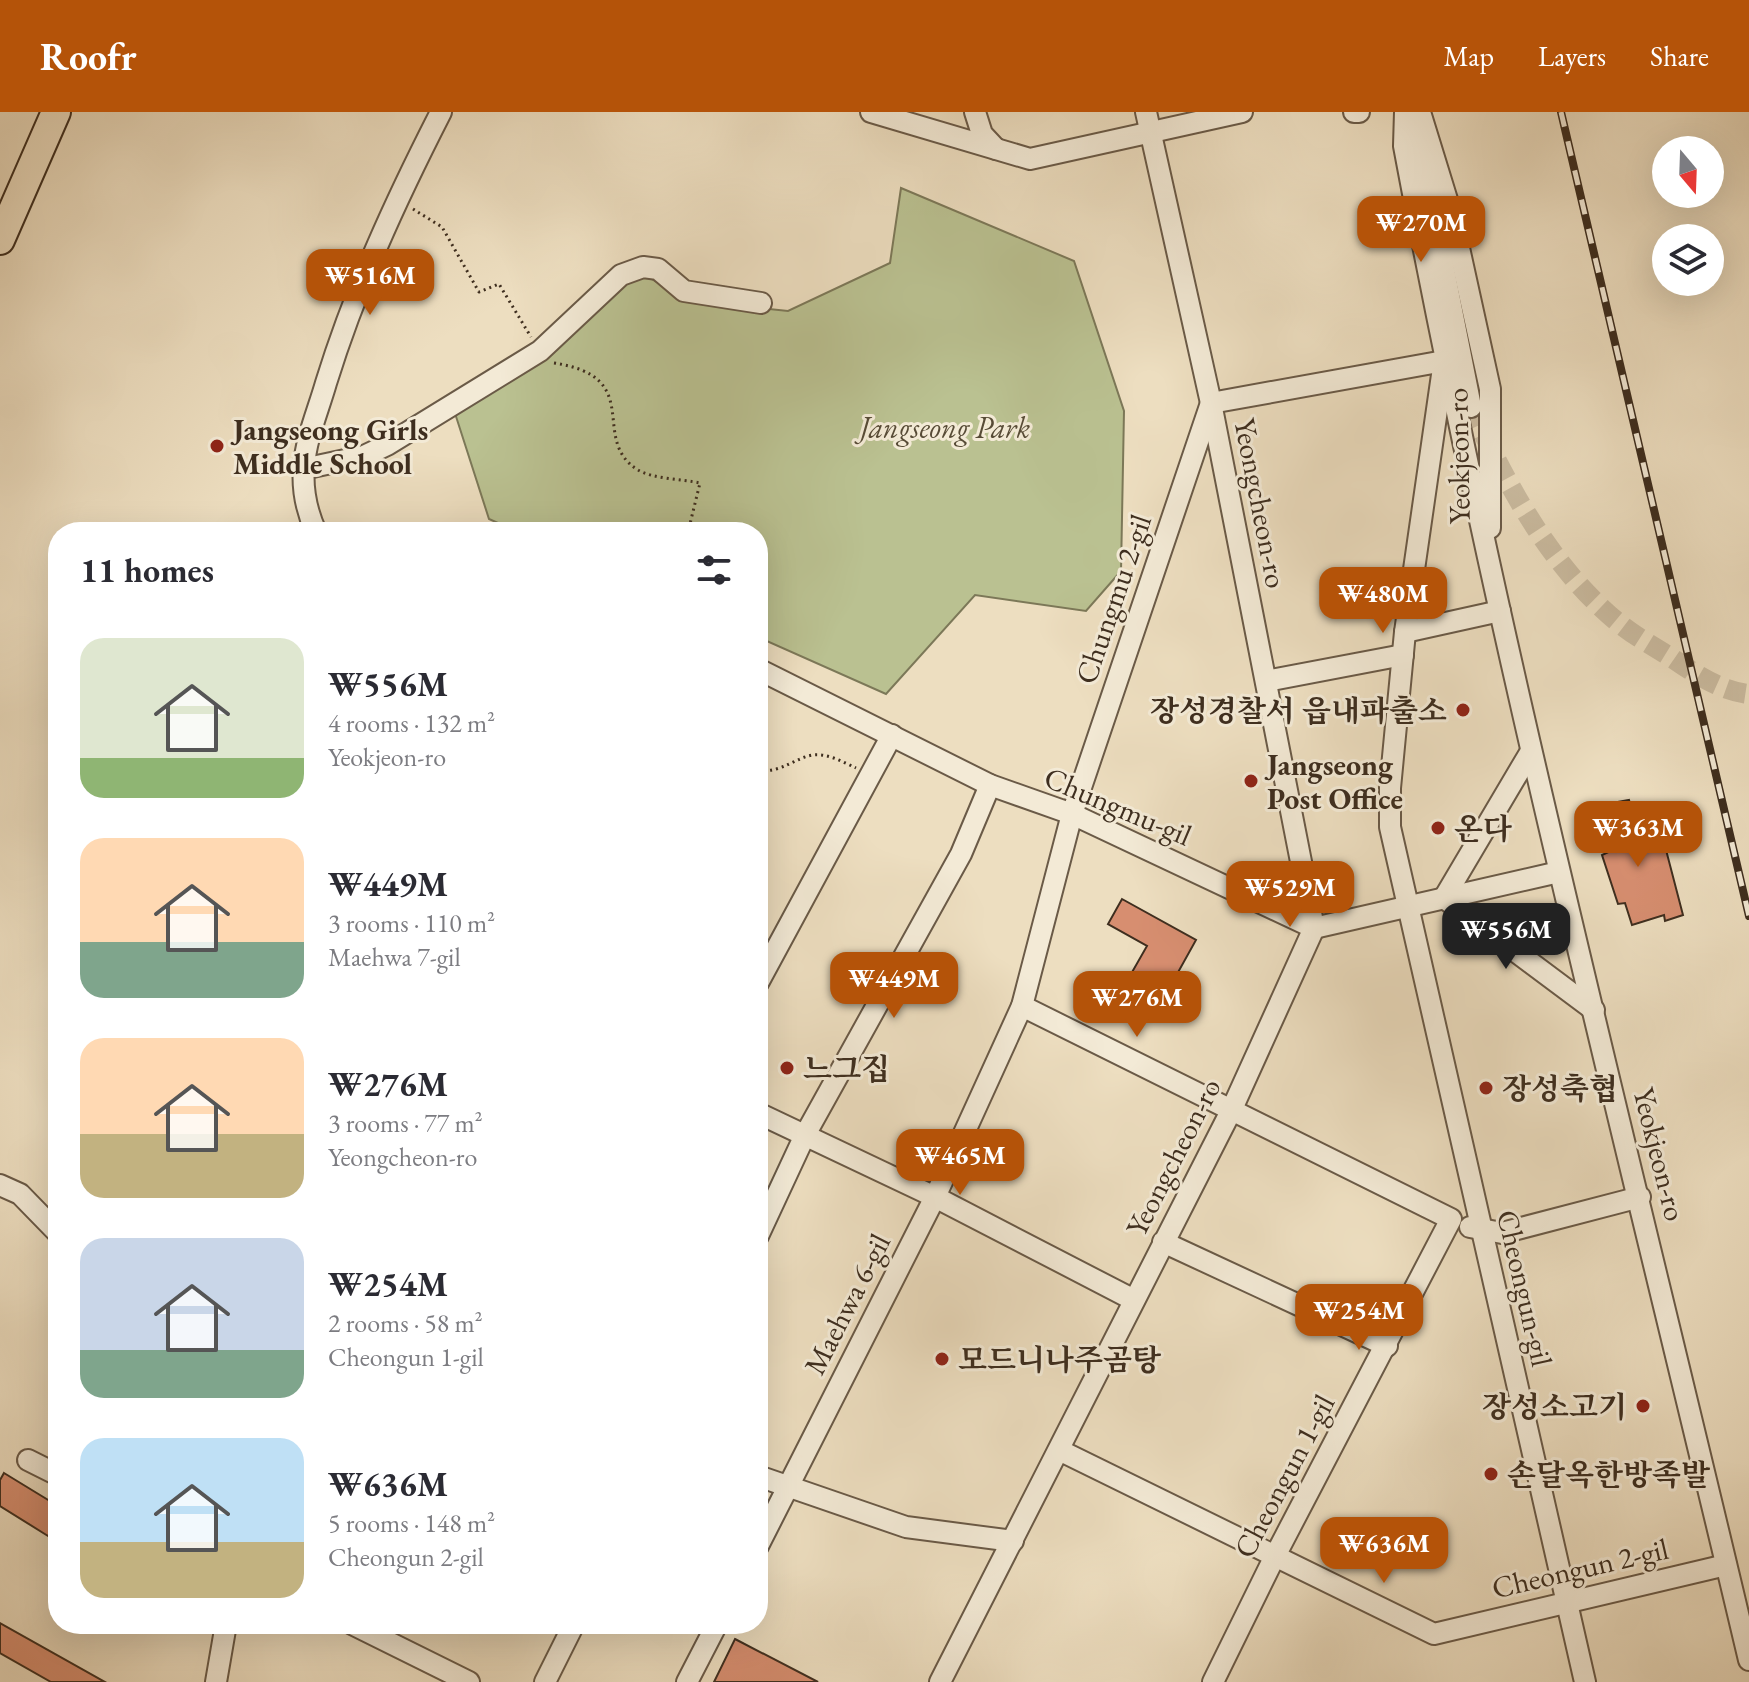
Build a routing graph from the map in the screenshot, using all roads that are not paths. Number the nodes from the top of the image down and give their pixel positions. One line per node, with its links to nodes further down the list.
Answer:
1 (35, 112): 13 (highway)
2 (56, 112): 14 (highway)
3 (441, 112): 19 (street)
4 (871, 112): 12 (street)
5 (975, 112): 12 (street)
6 (1146, 112): 11 (street, Yeongcheon-ro)
7 (1242, 112): 11 (street)
8 (1405, 112): 16 (street, Yeokjeon-ro)
9 (1413, 112): 18 (street)
10 (1420, 112): 21 (street, Yeokjeon-ro)
11 (1151, 135): 12 (street); 17 (street, Yeongcheon-ro)
12 (999, 152)
13 (0, 193)
14 (0, 240)
15 (761, 303): 19 (street)
16 (1444, 361): 17 (street); 21 (street, Yeokjeon-ro); 23 (street, Cheongun-gil)
17 (1211, 403): 27 (street, Yeongcheon-ro); 32 (street, Chungmu 2-gil)
18 (1471, 407)
19 (303, 469): 20 (street)
20 (313, 522)
21 (1489, 568): 22 (street, Yeokjeon-ro)
22 (1500, 611): 23 (street); 30 (street, Yeokjeon-ro)
23 (1405, 632): 24 (street, Cheongun-gil)
24 (1403, 655): 27 (street); 35 (street, Cheongun-gil)
25 (768, 674): 26 (street, Chungmu-gil)
26 (780, 681): 28 (street); 29 (street, Chungmu-gil)
27 (1266, 681): 36 (street, Yeongcheon-ro)
28 (768, 685)
29 (892, 735): 31 (street, Chungmu-gil); 37 (street)
30 (1531, 751): 33 (street, Yeokjeon-ro); 34 (street)
31 (990, 785): 32 (street, Chungmu-gil); 42 (street)
32 (1072, 814): 36 (street, Chungmu-gil); 38 (street, Maehwa 6-gil)
33 (1559, 872): 34 (street); 39 (street, Yeokjeon-ro)
34 (1444, 898): 35 (street); 39 (street)
35 (1406, 907): 36 (street); 49 (street, Cheongun-gil)
36 (1314, 928): 40 (street, Yeongcheon-ro)
37 (768, 964)
38 (1022, 1006): 40 (street); 44 (street, Maehwa 6-gil)
39 (1594, 1010): 45 (street, Yeokjeon-ro)
40 (1231, 1111): 47 (street); 50 (street, Yeongcheon-ro)
41 (768, 1118): 42 (street)
42 (805, 1135): 44 (street); 46 (street)
43 (0, 1185): 48 (street)
44 (935, 1197): 51 (street); 57 (street, Maehwa 6-gil)
45 (1640, 1197): 49 (street); 61 (street, Yeokjeon-ro)
46 (768, 1215)
47 (1451, 1219): 49 (street); 52 (street, Cheongun 1-gil)
48 (48, 1223)
49 (1480, 1231): 62 (street, Cheongun-gil)
50 (1163, 1242): 51 (street, Yeongcheon-ro); 52 (street)
51 (1134, 1300): 53 (street, Yeongcheon-ro)
52 (1387, 1346): 60 (street, Cheongun 1-gil)
53 (1059, 1450): 59 (street, Yeongcheon-ro); 60 (street, Cheongun 2-gil)
54 (28, 1460): 55 (street)
55 (48, 1470)
56 (768, 1479): 57 (street)
57 (789, 1486): 58 (street, Maehwa 6-gil); 59 (street)
58 (768, 1527)
59 (1013, 1541): 68 (street, Yeongcheon-ro)
60 (1275, 1556): 62 (street, Cheongun 2-gil); 73 (street, Cheongun 1-gil)
61 (1735, 1575): 62 (street, Cheongun 2-gil); 67 (street, Yeokjeon-ro)
62 (1567, 1601): 74 (street, Cheongun-gil)
63 (224, 1634): 69 (street)
64 (372, 1634): 70 (street)
65 (569, 1634): 71 (street)
66 (712, 1634): 72 (street)
67 (1749, 1660)
68 (942, 1681)
69 (216, 1682)
70 (469, 1682)
71 (545, 1682)
72 (687, 1682)
73 (1213, 1682)
74 (1585, 1682)

